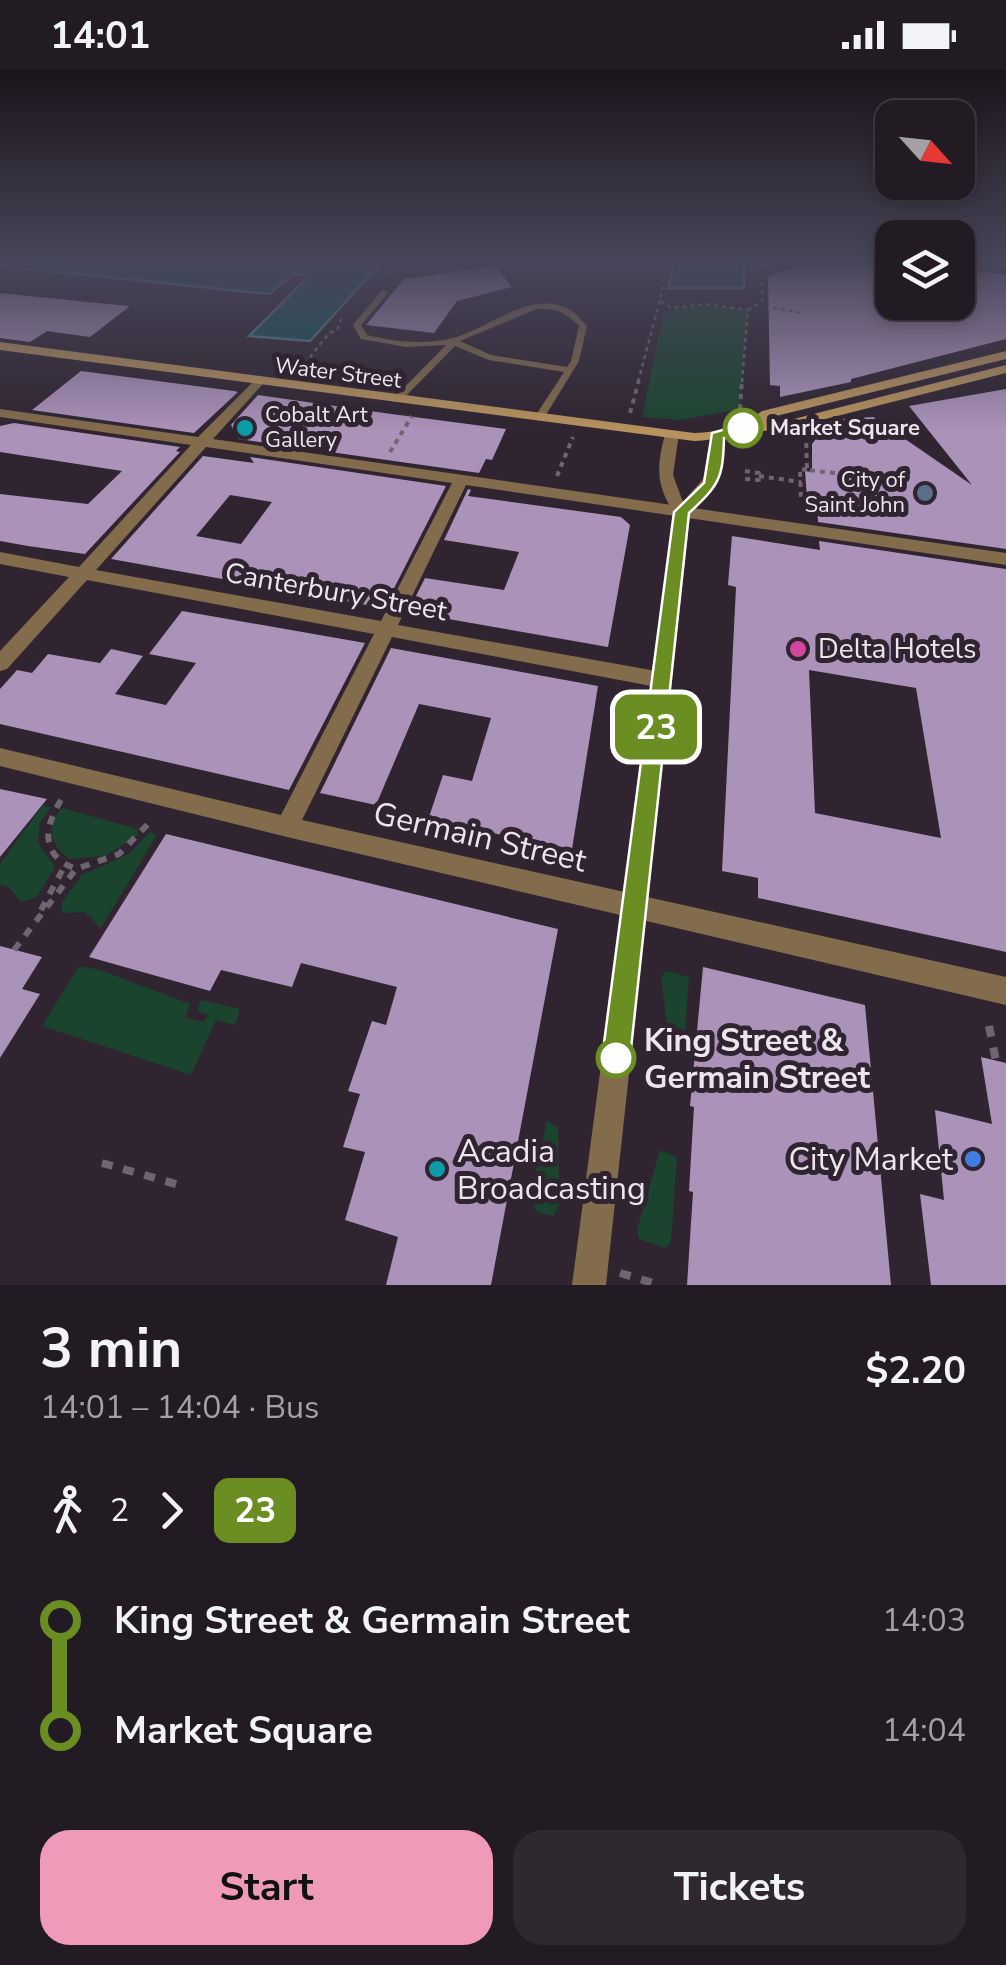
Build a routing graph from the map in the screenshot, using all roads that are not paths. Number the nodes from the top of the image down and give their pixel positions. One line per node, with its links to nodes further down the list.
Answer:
1 (362, 319): 4 (lane)
2 (506, 319): 4 (lane)
3 (578, 319): 8 (lane)
4 (454, 342): 8 (lane); 10 (lane)
5 (0, 346): 9 (main road, Water Street)
6 (1006, 354): 13 (main road)
7 (1006, 368): 13 (main road)
8 (570, 370): 12 (lane)
9 (257, 382): 10 (main road, Water Street); 16 (street)
10 (396, 400): 12 (main road, Water Street)
11 (0, 413): 16 (street)
12 (539, 418): 14 (main road, Water Street)
13 (753, 425): 15 (main road)
14 (672, 434): 15 (main road); 18 (street)
15 (717, 436): 18 (street)
16 (202, 442): 17 (street); 21 (street)
17 (461, 480): 18 (street); 22 (street)
18 (682, 512): 20 (street); 24 (street)
19 (0, 558): 21 (street, Canterbury Street)
20 (1006, 559)
21 (84, 573): 22 (street, Canterbury Street); 23 (street)
22 (386, 629): 24 (street, Canterbury Street); 26 (street)
23 (0, 664)
24 (662, 680): 27 (street)
25 (0, 757): 26 (street, Germain Street)
26 (287, 827): 27 (street, Germain Street)
27 (634, 906): 28 (street, Germain Street); 29 (street)
28 (1006, 991)
29 (589, 1285)

